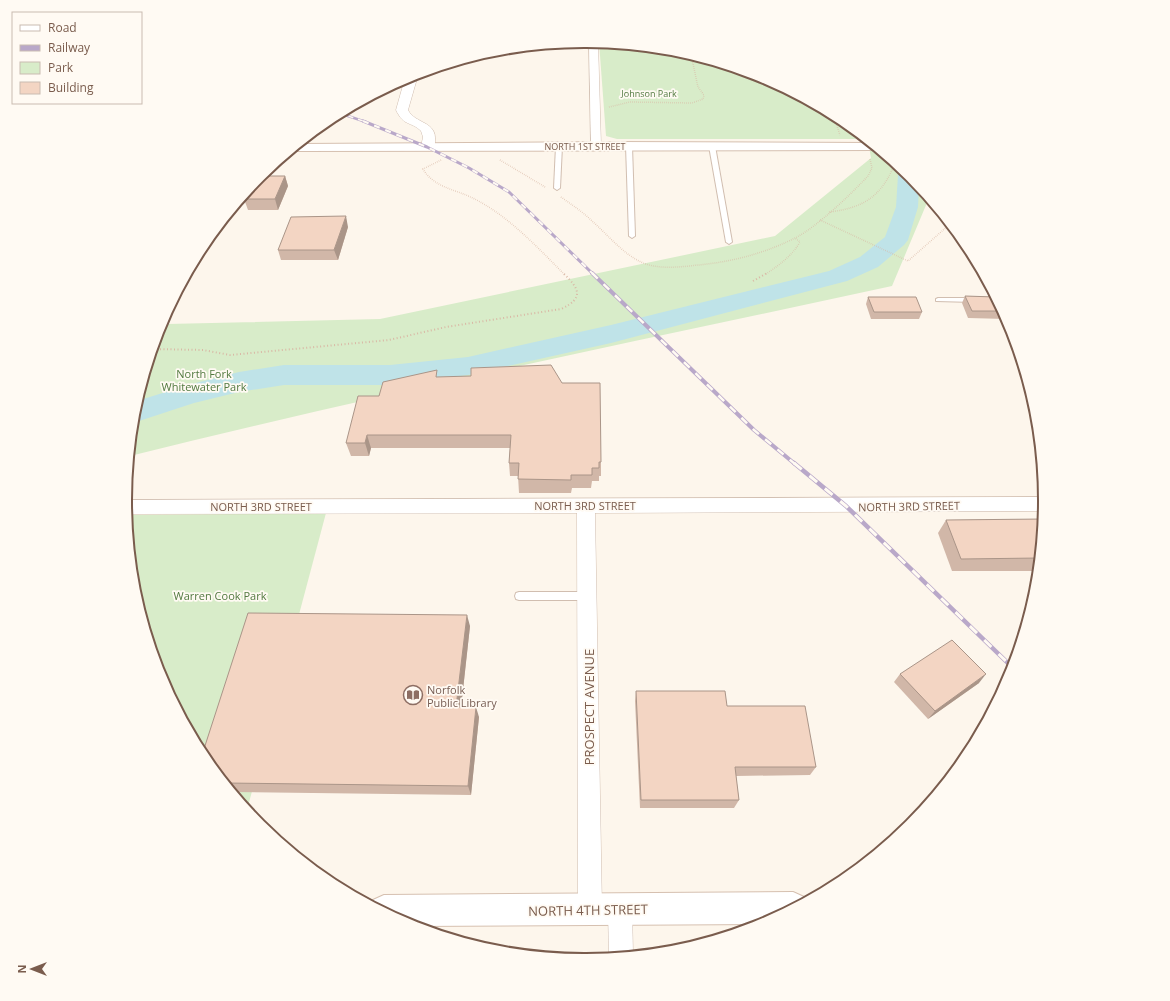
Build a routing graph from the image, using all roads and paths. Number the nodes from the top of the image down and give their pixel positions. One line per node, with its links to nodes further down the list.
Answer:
1 (593, 48): 8 (street)
2 (692, 61): 4 (path)
3 (410, 83): 11 (street)
4 (608, 109)
5 (836, 124): 6 (path)
6 (836, 136)
7 (559, 146): 8 (main road, NORTH 1ST STREET); 11 (main road, NORTH 1ST STREET); 18 (lane)
8 (596, 146): 9 (main road, NORTH 1ST STREET)
9 (629, 146): 10 (main road, NORTH 1ST STREET); 23 (lane)
10 (712, 146): 13 (main road, NORTH 1ST STREET); 25 (lane)
11 (428, 147): 12 (main road, NORTH 1ST STREET)
12 (302, 148)
13 (872, 151): 20 (path)
14 (494, 156): 17 (path)
15 (445, 158): 29 (path)
16 (893, 170): 20 (path)
17 (546, 188)
18 (557, 188)
19 (557, 194): 24 (path)
20 (829, 212): 21 (path)
21 (820, 220): 22 (path); 24 (path)
22 (946, 228)
23 (632, 236)
24 (795, 238): 26 (path)
25 (729, 242)
26 (753, 281)
27 (938, 300): 28 (lane)
28 (982, 301)
29 (159, 349)
30 (1038, 504): 31 (street, NORTH 3RD STREET)
31 (586, 505): 32 (street, NORTH 3RD STREET); 34 (street, PROSPECT AVENUE)
32 (132, 507)
33 (519, 596): 34 (lane)
34 (588, 596): 36 (street, PROSPECT AVENUE)
35 (781, 908): 36 (main road, NORTH 4TH STREET)
36 (605, 909): 37 (main road, NORTH 4TH STREET); 38 (street, PROSPECT AVENUE)
37 (397, 912)
38 (619, 952)

